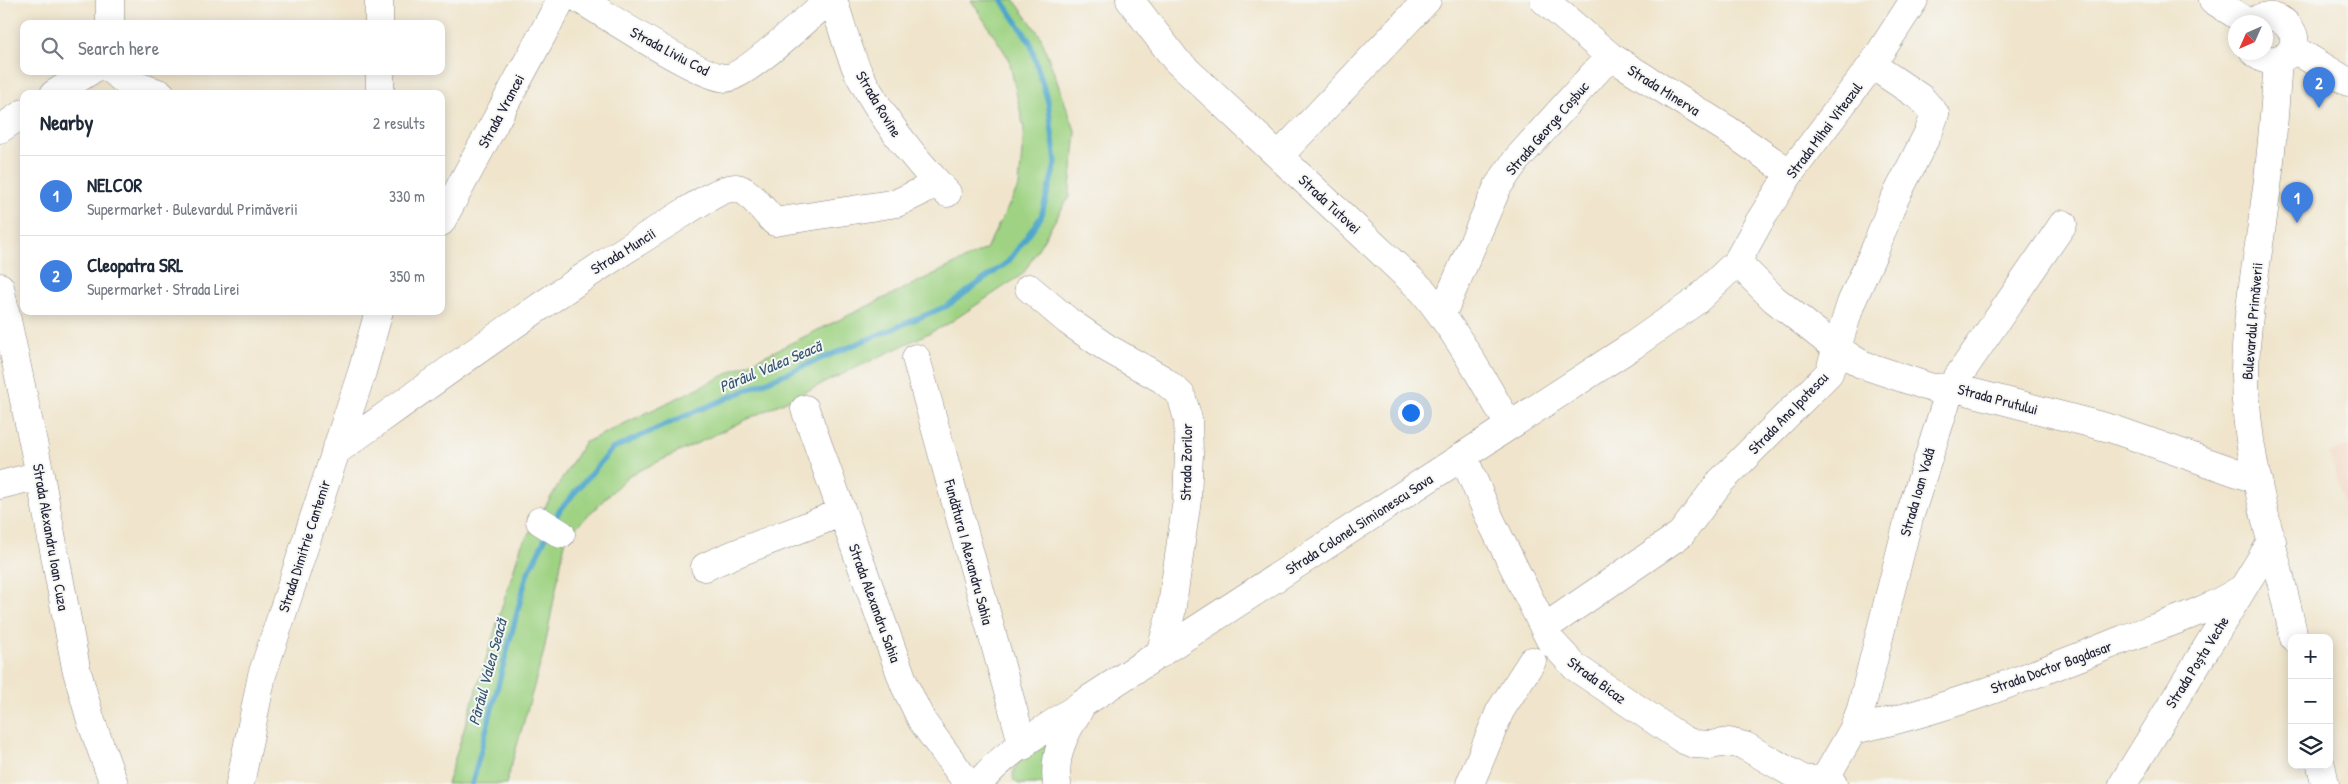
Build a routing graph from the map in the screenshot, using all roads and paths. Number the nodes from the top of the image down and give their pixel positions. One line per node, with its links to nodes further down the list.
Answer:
1 (110, 0): 14 (street)
2 (379, 0): 15 (street)
3 (561, 0): 31 (street, Strada Vrancei)
4 (582, 0): 5 (street, Strada Liviu Cod)
5 (829, 0)
6 (833, 0): 30 (street, Strada Rovine)
7 (1130, 0): 28 (street, Strada Tutovei)
8 (1427, 0): 28 (street)
9 (1544, 0): 17 (street, Strada Minerva)
10 (1914, 0): 18 (street, Strada Mihai Viteazul)
11 (2213, 0): 13 (street)
12 (2271, 12): 16 (street, Bulevardul Primăverii)
13 (2236, 15)
14 (110, 20)
15 (379, 20)
16 (2275, 53): 22 (street); 46 (street, Bulevardul Primăverii)
17 (1610, 56): 29 (street, Strada Minerva); 36 (street, Strada George Coșbuc)
18 (1872, 65): 29 (street, Strada Mihai Viteazul); 38 (street, Strada Ana Ipotescu)
19 (84, 75): 23 (street)
20 (118, 75): 24 (street)
21 (380, 75): 25 (street)
22 (2348, 82)
23 (60, 90)
24 (149, 90)
25 (380, 90)
26 (20, 116): 27 (street)
27 (0, 129)
28 (1279, 156): 36 (street, Strada Tutovei)
29 (1790, 173): 33 (street, Strada Mihai Viteazul)
30 (941, 187): 43 (street, Strada Muncii)
31 (445, 215)
32 (2063, 224): 40 (street, Strada Ioan Vodă)
33 (1738, 262): 38 (street, Strada Prutului); 42 (street, Strada Colonel Simionescu Sava)
34 (0, 287): 45 (street, Strada Alexandru Ioan Cuza)
35 (1029, 288): 54 (street, Strada Zorilor)
36 (1442, 314): 42 (street, Strada Tutovei)
37 (379, 315): 43 (street, Strada Dimitrie Cantemir)
38 (1836, 348): 40 (street, Strada Prutului); 52 (street, Strada Ana Ipotescu)
39 (916, 358): 58 (street, Fundătura I Alexandru Sahia)
40 (1950, 387): 46 (street, Strada Prutului); 57 (street, Strada Ioan Vodă)
41 (805, 409): 48 (street, Strada Alexandru Sahia)
42 (1509, 425): 44 (street, Strada Colonel Simionescu Sava)
43 (335, 452): 62 (street, Strada Dimitrie Cantemir)
44 (1463, 456): 52 (street, Strada Bicaz); 54 (street, Strada Colonel Simionescu Sava)
45 (40, 475): 47 (street); 61 (street, Strada Alexandru Ioan Cuza)
46 (2258, 480): 49 (street, Bulevardul Primăverii)
47 (0, 485)
48 (842, 512): 50 (street); 63 (street, Strada Alexandru Sahia)
49 (2272, 541): 51 (street, Strada Poșta Veche); 53 (street, Bulevardul Primăverii)
50 (705, 567)
51 (2243, 588): 57 (street, Strada Doctor Bagdasar); 67 (street, Strada Poșta Veche)
52 (1544, 628): 60 (street, Strada Bicaz)
53 (2293, 634)
54 (1160, 654): 56 (street, Strada Colonel Simionescu Sava)
55 (1532, 661): 66 (street)
56 (1082, 704): 58 (street, Strada Colonel Simionescu Sava); 65 (street)
57 (1853, 730): 60 (street, Strada Ioan Vodă)
58 (1023, 746): 64 (street, Strada Colonel Simionescu Sava)
59 (2322, 769): 68 (street)
60 (1826, 782)
61 (114, 784)
62 (240, 784)
63 (968, 784)
64 (979, 784)
65 (1056, 784)
66 (1470, 784)
67 (2123, 784)
68 (2325, 784)

